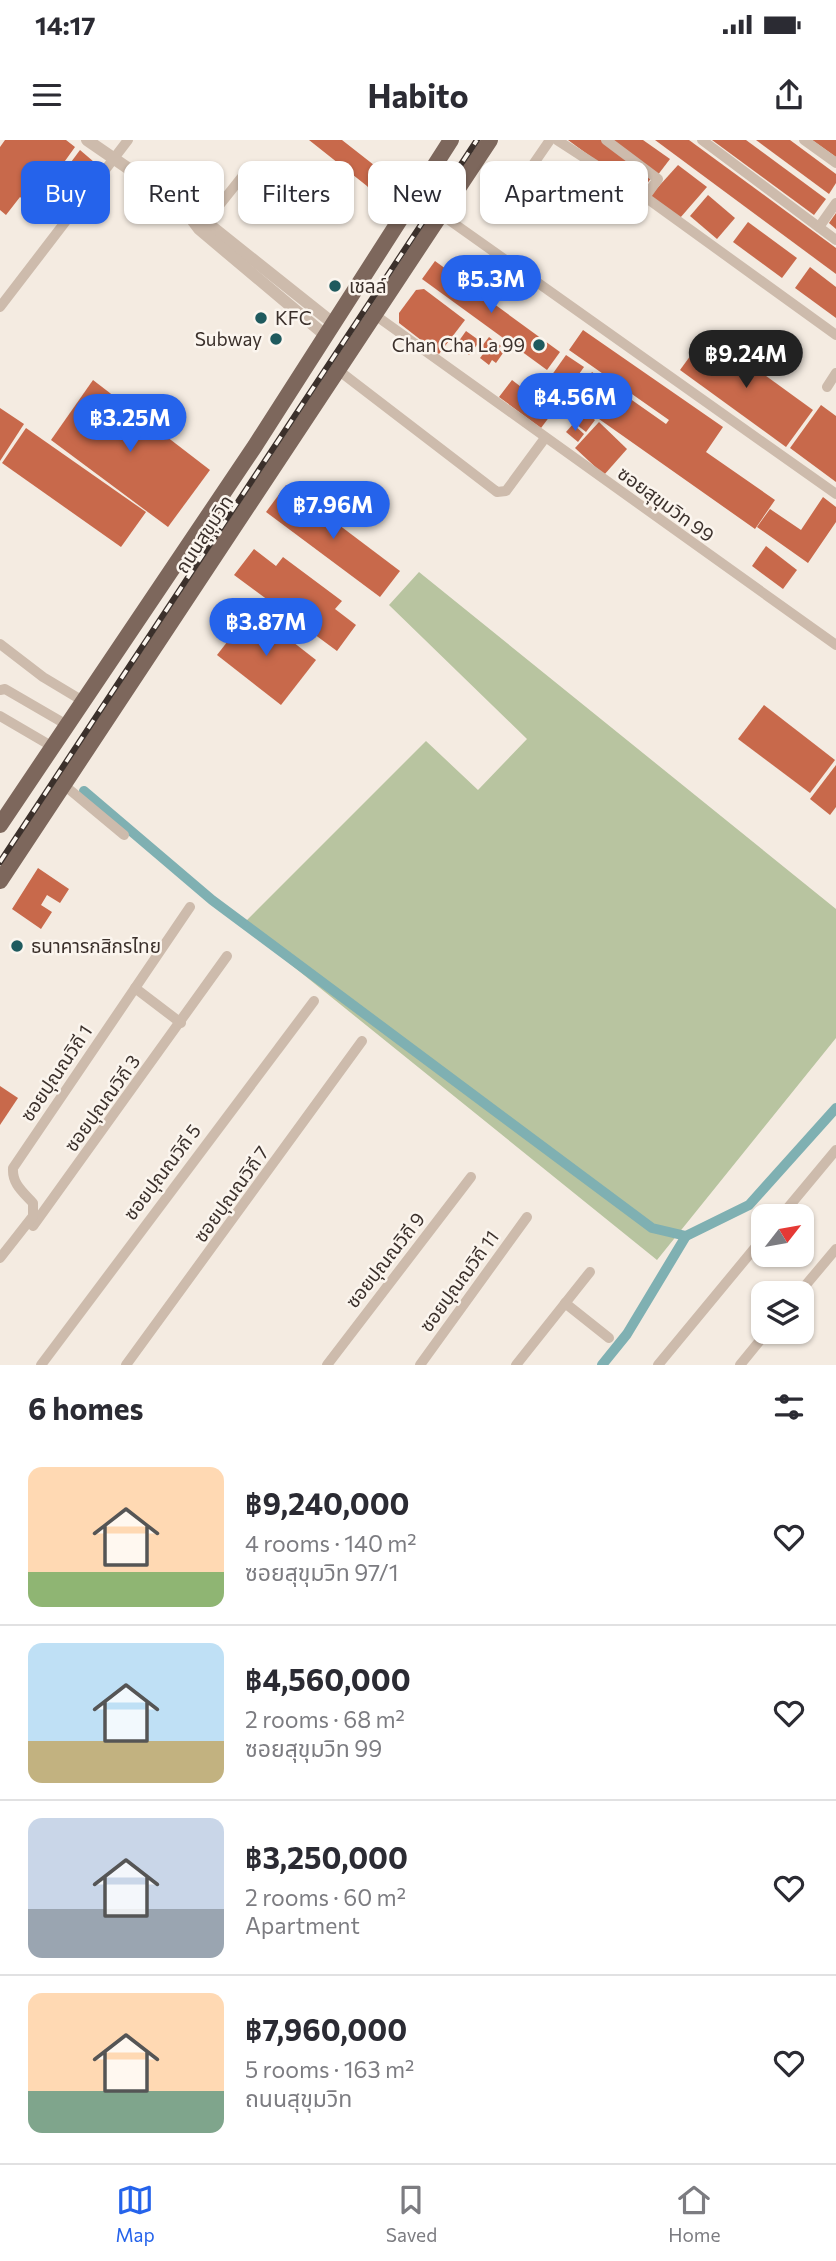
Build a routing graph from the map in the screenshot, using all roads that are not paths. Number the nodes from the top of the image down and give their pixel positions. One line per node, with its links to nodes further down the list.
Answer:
1 (87, 140): 10 (street)
2 (128, 140): 10 (street)
3 (451, 140): 31 (main road, ถนนสุขุมวิท)
4 (490, 140): 17 (main road, ถนนสุขุมวิท)
5 (550, 140): 11 (street)
6 (557, 140): 12 (street)
7 (606, 140): 13 (street)
8 (702, 140): 27 (street)
9 (804, 140): 14 (street)
10 (114, 160): 15 (street); 29 (street)
11 (536, 161)
12 (589, 161)
13 (634, 161)
14 (836, 163)
15 (124, 167)
16 (648, 172): 19 (street)
17 (466, 178)
18 (238, 183): 21 (street)
19 (648, 193)
20 (648, 199): 32 (street)
21 (224, 200)
22 (836, 202): 27 (street)
23 (195, 224): 31 (street)
24 (208, 224): 31 (street)
25 (436, 224): 30 (main road, ถนนสุขุมวิท)
26 (455, 224): 38 (street)
27 (819, 227): 28 (street)
28 (836, 240)
29 (0, 307)
30 (374, 315): 33 (main road, ถนนสุขุมวิท); 37 (street, ซอยสุขุมวิท 99)
31 (330, 330): 33 (main road); 42 (main road, ถนนสุขุมวิท)
32 (836, 335)
33 (353, 347): 34 (main road, ถนนสุขุมวิท)
34 (338, 370): 37 (street); 46 (main road, ถนนสุขุมวิท)
35 (836, 373): 36 (street)
36 (827, 387)
37 (545, 438): 40 (street, ซอยสุขุมวิท 99)
38 (836, 494)
39 (0, 644): 42 (street)
40 (836, 645)
41 (0, 690): 44 (street)
42 (83, 701): 44 (main road, ถนนสุขุมวิท)
43 (0, 716): 45 (street)
44 (67, 725): 45 (main road, ถนนสุขุมวิท)
45 (52, 747): 47 (main road, ถนนสุขุมวิท)
46 (64, 785): 48 (street); 49 (main road, ถนนสุขุมวิท)
47 (0, 825)
48 (124, 835)
49 (0, 881)
50 (190, 907): 52 (street, ซอยปุณณวิถี 1)
51 (227, 956): 54 (street, ซอยปุณณวิถี 3)
52 (135, 988): 54 (street); 62 (street, ซอยปุณณวิถี 1)
53 (314, 1001): 69 (street, ซอยปุณณวิถี 5)
54 (181, 1023): 63 (street, ซอยปุณณวิถี 3)
55 (362, 1041): 70 (street, ซอยปุณณวิถี 7)
56 (836, 1150): 58 (street)
57 (471, 1177): 71 (street, ซอยปุณณวิถี 9)
58 (791, 1204)
59 (527, 1217): 72 (street, ซอยปุณณวิถี 11)
60 (836, 1249): 65 (street)
61 (751, 1253): 74 (street)
62 (0, 1258)
63 (0, 1269)
64 (590, 1272): 66 (street)
65 (809, 1281)
66 (565, 1303): 67 (street); 73 (street)
67 (609, 1338)
68 (757, 1344): 75 (street)
69 (41, 1365)
70 (126, 1365)
71 (327, 1365)
72 (420, 1365)
73 (516, 1365)
74 (658, 1365)
75 (740, 1365)

